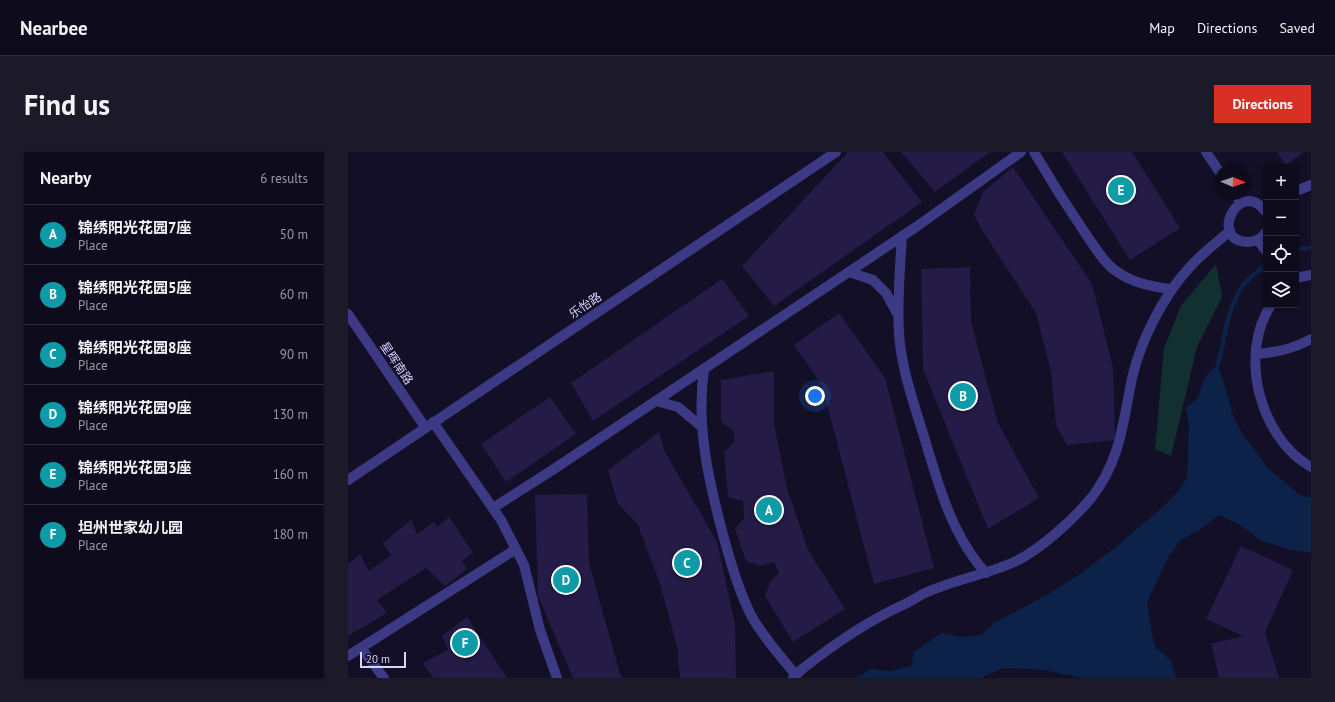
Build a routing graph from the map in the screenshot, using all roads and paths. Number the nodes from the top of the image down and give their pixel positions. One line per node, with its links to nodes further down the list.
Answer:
1 (836, 152): 27 (street, 乐怡路)
2 (1021, 152): 13 (street)
3 (1034, 152): 19 (street)
4 (1206, 152): 5 (street)
5 (1215, 165)
6 (1311, 184): 7 (street)
7 (1299, 190)
8 (1239, 200): 9 (street)
9 (1241, 203): 10 (street); 11 (street)
10 (1263, 209)
11 (1230, 231): 14 (street); 19 (street)
12 (1263, 235): 14 (street)
13 (902, 236): 16 (street); 22 (street)
14 (1258, 240): 15 (street)
15 (1263, 247)
16 (849, 272): 22 (street); 25 (street)
17 (1311, 275): 18 (street)
18 (1299, 277)
19 (1171, 289): 33 (street)
20 (1270, 308): 24 (street)
21 (348, 314): 27 (street, 星晖南路)
22 (899, 317): 33 (street)
23 (1311, 339): 24 (street)
24 (1256, 354): 29 (street)
25 (704, 369): 26 (street); 28 (street)
26 (656, 402): 28 (street); 31 (street)
27 (429, 424): 30 (street, 乐怡路); 31 (street, 星晖南路)
28 (702, 426): 36 (street)
29 (1311, 467)
30 (348, 480)
31 (493, 508): 32 (street, 星晖南路)
32 (516, 548): 34 (street); 38 (street, 星晖南路)
33 (986, 573): 36 (street)
34 (361, 648): 35 (street); 37 (street)
35 (348, 656)
36 (794, 676)
37 (384, 678)
38 (558, 678)

